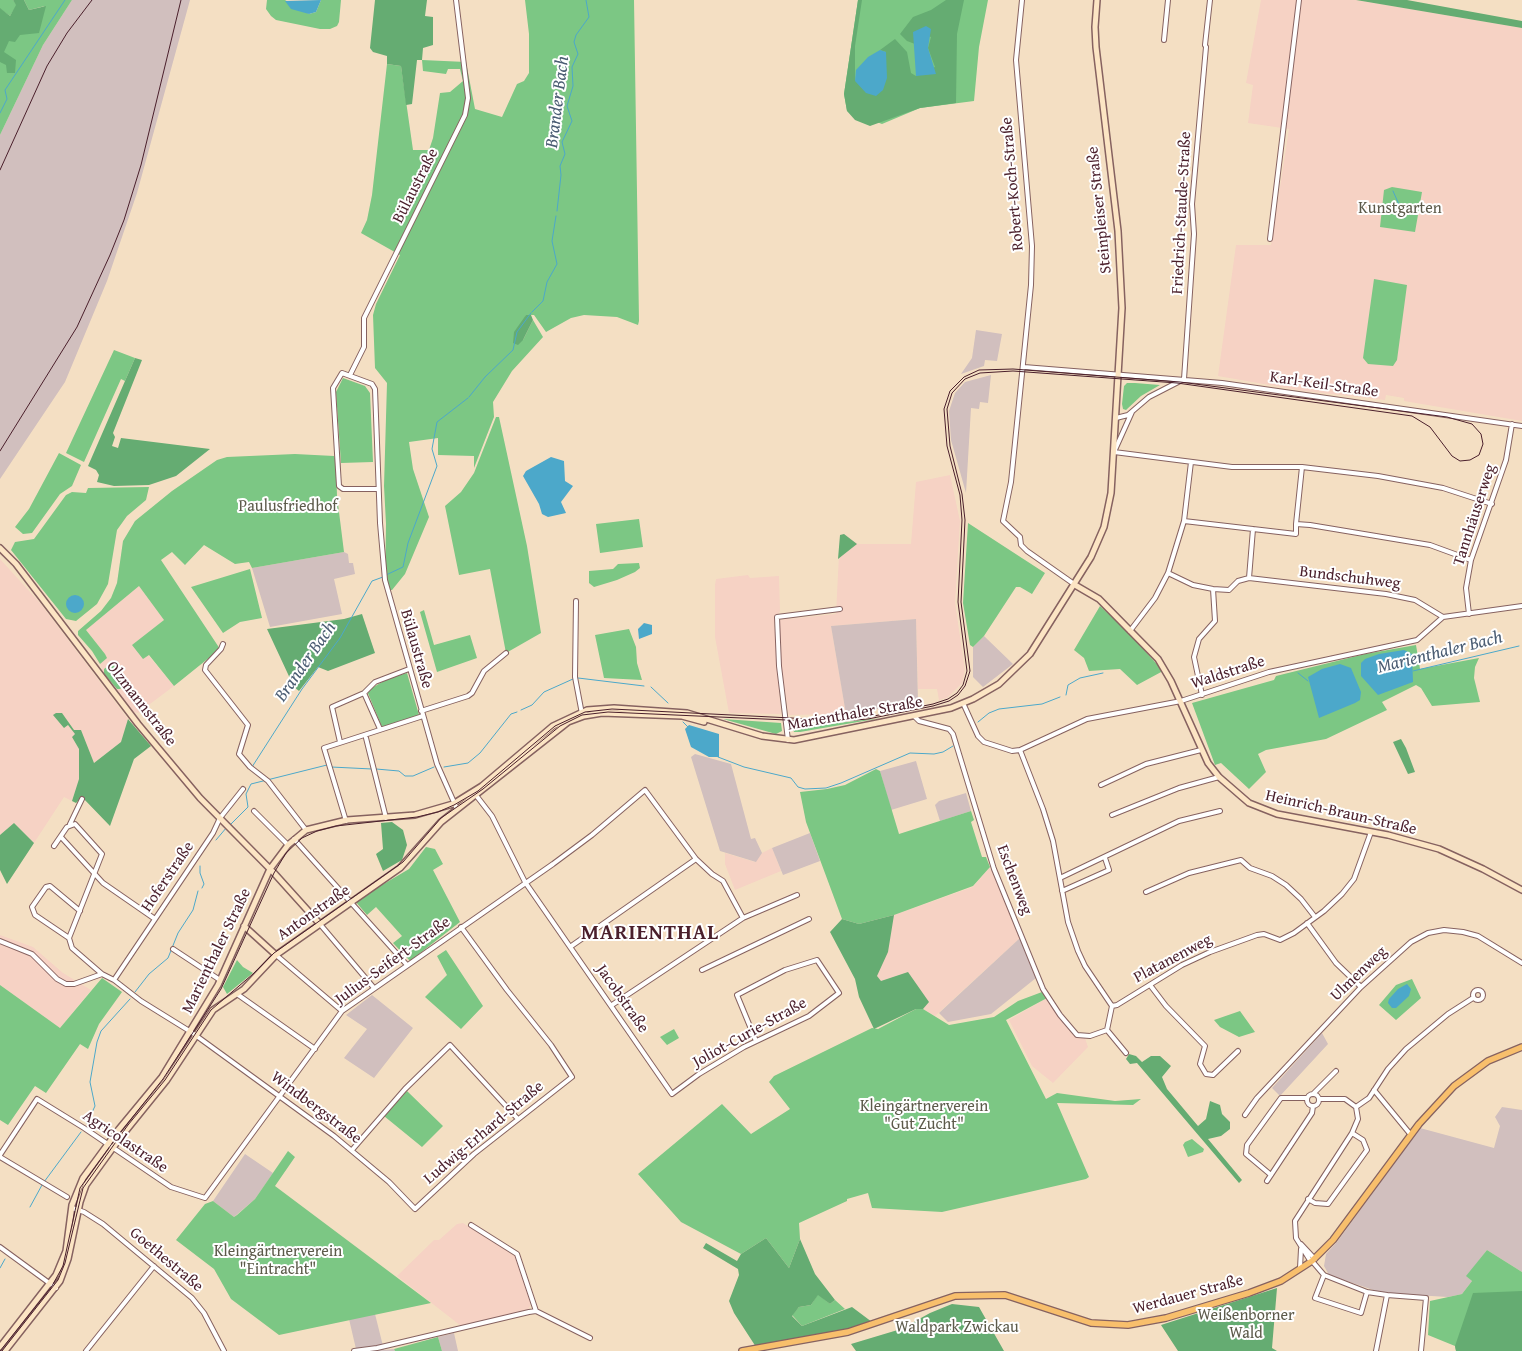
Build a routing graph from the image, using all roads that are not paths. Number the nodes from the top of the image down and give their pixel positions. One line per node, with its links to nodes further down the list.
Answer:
1 (456, 0): 11 (street, Bülaustraße)
2 (1022, 0): 9 (street, Robert-Koch-Straße)
3 (1097, 0): 10 (main road, Steinpleiser Straße)
4 (1168, 0): 7 (street)
5 (1210, 0): 12 (street, Friedrich-Staude-Straße)
6 (1299, 0): 8 (street)
7 (1164, 40)
8 (1270, 239)
9 (1024, 367): 10 (street); 29 (street, Robert-Koch-Straße)
10 (1119, 374): 12 (street, Karl-Keil-Straße); 14 (main road, Steinpleiser Straße)
11 (350, 375): 20 (street, Bülaustraße); 20 (street, Bülaustraße)
12 (1184, 379): 13 (street); 15 (street, Karl-Keil-Straße)
13 (1132, 412): 14 (street); 17 (street)
14 (1116, 418): 17 (main road)
15 (1512, 424): 16 (street, Karl-Keil-Straße); 21 (street, Tannhäuserweg)
16 (1522, 426)
17 (1114, 452): 18 (street); 29 (main road)
18 (1191, 462): 19 (street); 22 (street)
19 (1302, 468): 21 (street); 23 (street)
20 (378, 489): 39 (street, Bülaustraße)
21 (1492, 504): 26 (street, Tannhäuserweg)
22 (1184, 521): 24 (street); 27 (street)
23 (1296, 524): 24 (street); 26 (street)
24 (1253, 529): 28 (street)
25 (0, 548): 66 (main road, Olzmannstraße)
26 (1471, 560): 34 (street, Tannhäuserweg)
27 (1168, 573): 30 (street); 36 (street)
28 (1249, 578): 30 (street); 35 (street, Bundschuhweg)
29 (1075, 585): 36 (main road, Heinrich-Braun-Straße); 43 (main road)
30 (1213, 589): 41 (street)
31 (576, 601): 45 (street)
32 (1522, 606): 34 (street)
33 (840, 609): 50 (street)
34 (1469, 614): 35 (street)
35 (1443, 617): 41 (street, Waldstraße)
36 (1130, 631): 42 (main road, Heinrich-Braun-Straße)
37 (223, 644): 71 (street)
38 (506, 653): 44 (street)
39 (409, 669): 40 (street); 44 (street, Bülaustraße)
40 (364, 693): 48 (street); 51 (street)
41 (1202, 695): 42 (street, Waldstraße)
42 (1181, 701): 52 (street, Waldstraße); 53 (main road, Heinrich-Braun-Straße)
43 (964, 703): 47 (main road, Marienthaler Straße); 52 (street)
44 (421, 710): 46 (street, Bülaustraße)
45 (582, 714): 50 (main road, Marienthaler Straße); 57 (main road, Marienthaler Straße)
46 (423, 716): 48 (street); 59 (street, Bülaustraße)
47 (915, 717): 50 (main road, Marienthaler Straße); 116 (street, Eschenweg)
48 (380, 729): 51 (street)
49 (366, 738): 67 (street)
50 (788, 740)
51 (340, 742): 68 (street)
52 (1020, 750): 81 (street)
53 (1202, 750): 54 (main road, Heinrich-Braun-Straße); 55 (street)
54 (1219, 777): 65 (street); 72 (main road, Heinrich-Braun-Straße)
55 (1101, 785)
56 (243, 789): 66 (street, Hoferstraße)
57 (475, 794): 59 (main road, Marienthaler Straße); 60 (main road, Marienthaler Straße); 82 (street, Jacobstraße)
58 (82, 799): 70 (street)
59 (453, 804): 60 (street, Bülaustraße); 62 (main road, Marienthaler Straße)
60 (457, 809): 64 (main road, Marienthaler Straße)
61 (254, 811): 75 (street)
62 (435, 811): 67 (main road, Marienthaler Straße); 69 (main road)
63 (1220, 812): 77 (street)
64 (450, 814): 69 (main road, Antonstraße)
65 (1112, 816)
66 (220, 818): 79 (main road, Olzmannstraße); 91 (street, Hoferstraße)
67 (386, 819): 68 (main road, Marienthaler Straße)
68 (346, 820): 71 (main road, Marienthaler Straße)
69 (441, 822): 87 (main road, Antonstraße)
70 (70, 824): 73 (street); 80 (street)
71 (306, 830): 74 (main road, Marienthaler Straße)
72 (1371, 832): 83 (main road, Heinrich-Braun-Straße); 89 (street, Platanenweg)
73 (61, 837): 76 (street); 80 (street)
74 (294, 839): 75 (main road, Marienthaler Straße); 87 (street)
75 (288, 845): 79 (main road, Marienthaler Straße)
76 (54, 846)
77 (1105, 858): 81 (street); 84 (street)
78 (696, 859): 82 (street, Julius-Seifert-Straße); 90 (street); 99 (street)
79 (270, 869): 94 (main road, Olzmannstraße); 95 (main road, Marienthaler Straße)
80 (95, 875): 88 (street); 91 (street)
81 (1060, 878): 84 (street)
82 (525, 882): 96 (street, Julius-Seifert-Straße); 99 (street, Jacobstraße)
83 (1522, 890)
84 (1062, 891): 114 (street)
85 (1146, 892): 89 (street)
86 (797, 895): 90 (street)
87 (351, 902): 94 (main road, Antonstraße); 103 (street)
88 (80, 911): 97 (street); 97 (street)
89 (1315, 917): 93 (street, Platanenweg)
90 (743, 918): 113 (street)
91 (155, 919): 106 (street, Hoferstraße)
92 (809, 919): 104 (street)
93 (1308, 922): 108 (street, Platanenweg); 109 (street)
94 (319, 923): 101 (main road, Antonstraße); 110 (street)
95 (244, 926): 101 (main road); 107 (main road, Marienthaler Straße)
96 (462, 927): 103 (street, Julius-Seifert-Straße); 133 (street, Ludwig-Erhard-Straße)
97 (69, 938): 105 (street, Windbergstraße)
98 (0, 941): 105 (street)
99 (570, 947): 113 (street, Jacobstraße)
100 (173, 949): 107 (street)
101 (276, 954): 111 (main road, Antonstraße); 115 (street)
102 (1522, 963): 109 (street, Ulmenweg)
103 (407, 965): 110 (street, Julius-Seifert-Straße)
104 (702, 970)
105 (102, 974): 106 (street, Windbergstraße)
106 (114, 980): 117 (street, Windbergstraße)
107 (220, 980): 117 (main road, Marienthaler Straße)
108 (1150, 985): 114 (street, Platanenweg); 121 (street)
109 (1361, 987): 132 (street, Ulmenweg)
110 (374, 988): 115 (street, Julius-Seifert-Straße)
111 (237, 994): 117 (main road, Antonstraße); 120 (street)
112 (1473, 998): 124 (street)
113 (612, 1005): 125 (street, Jacobstraße)
114 (1112, 1006): 116 (street)
115 (342, 1011): 120 (street, Julius-Seifert-Straße)
116 (1107, 1030): 122 (street)
117 (193, 1034): 127 (street, Windbergstraße); 136 (main road, Marienthaler Straße)
118 (756, 1041): 118 (street, Joliot-Curie-Straße); 125 (street, Joliot-Curie-Straße)
119 (1522, 1047): 135 (main road, Werdauer Straße)
120 (315, 1049): 127 (street, Julius-Seifert-Straße)
121 (1238, 1051)
122 (1126, 1053)
123 (1336, 1071): 126 (street)
124 (1374, 1090): 131 (street); 135 (street)
125 (672, 1094)
126 (1313, 1094): 128 (street); 129 (street)
127 (280, 1097): 137 (street, Windbergstraße); 142 (street, Julius-Seifert-Straße)
128 (1307, 1098): 130 (street); 139 (street)
129 (1319, 1099): 130 (street); 131 (street)
130 (1313, 1106): 139 (street)
131 (1356, 1108): 134 (street)
132 (1245, 1115)
133 (517, 1118): 137 (street); 145 (street, Ludwig-Erhard-Straße)
134 (1352, 1133): 143 (street); 143 (street)
135 (1411, 1135): 150 (main road, Werdauer Straße)
136 (110, 1147): 138 (street, Agricolastraße); 142 (street, Agricolastraße); 144 (main road, Marienthaler Straße)
137 (352, 1150): 145 (street, Windbergstraße)
138 (0, 1156): 141 (street)
139 (1271, 1175): 140 (street)
140 (1267, 1181)
141 (67, 1198)
142 (203, 1198)
143 (1308, 1199): 147 (street)
144 (75, 1209): 151 (street, Goethestraße); 154 (main road, Marienthaler Straße)
145 (415, 1210)
146 (471, 1225): 157 (street)
147 (1299, 1243): 149 (street); 150 (street)
148 (0, 1247): 154 (street)
149 (1301, 1248): 150 (street); 152 (street)
150 (1313, 1261): 152 (main road, Werdauer Straße); 153 (street)
151 (154, 1266): 161 (street); 162 (street, Goethestraße)
152 (1299, 1270): 164 (main road, Werdauer Straße)
153 (1324, 1275): 155 (street); 155 (street)
154 (53, 1286): 159 (main road, Marienthaler Straße); 160 (main road, Marienthaler Straße)
155 (1367, 1292): 156 (street)
156 (1387, 1296): 165 (street); 166 (street)
157 (536, 1311): 158 (street); 163 (street)
158 (590, 1338)
159 (0, 1347)
160 (5, 1351)
161 (86, 1351)
162 (224, 1351)
163 (354, 1351)
164 (742, 1351)
165 (1376, 1351)
166 (1421, 1351)

